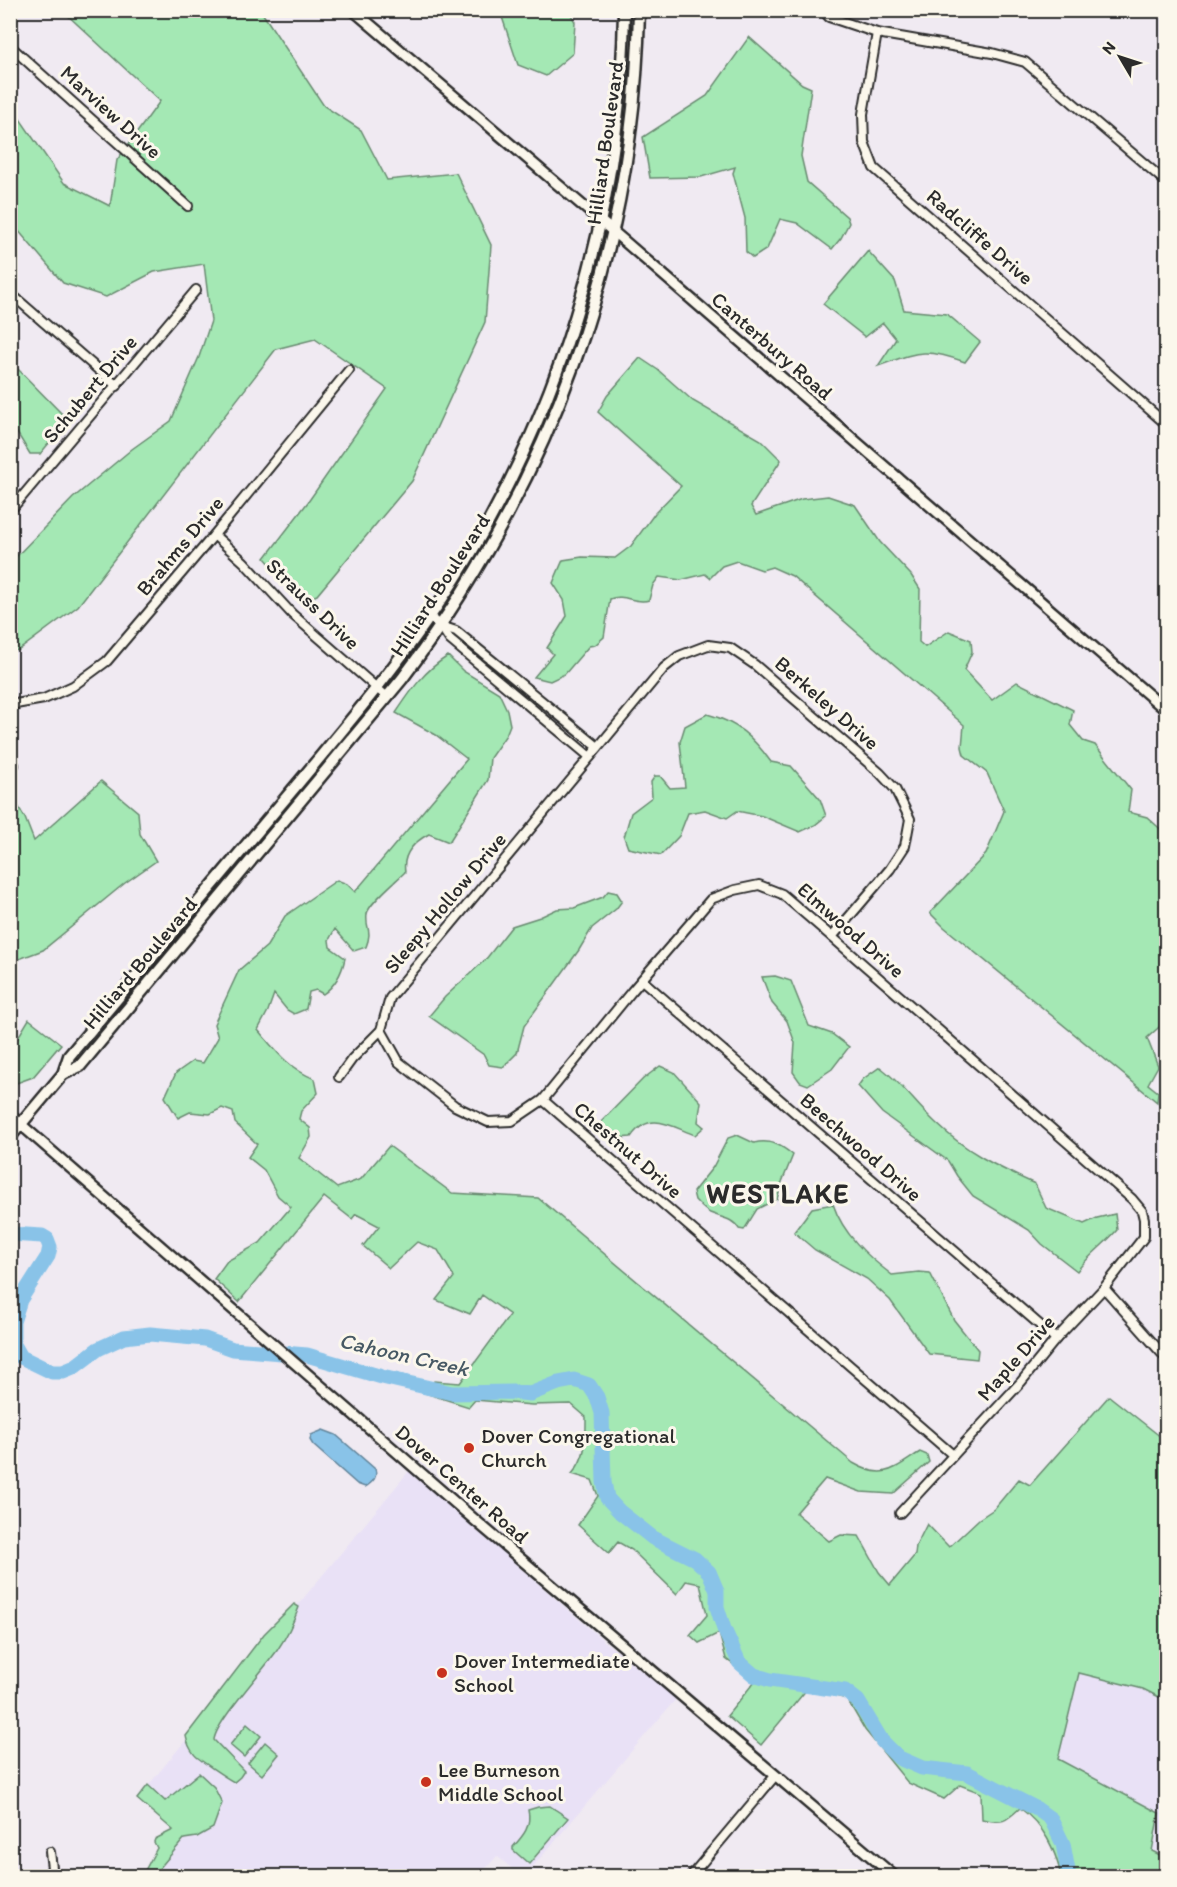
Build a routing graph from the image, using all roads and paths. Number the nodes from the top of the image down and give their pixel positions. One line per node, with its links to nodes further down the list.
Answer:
1 (353, 10): 9 (street, Canterbury Road)
2 (624, 10): 9 (main road, Hilliard Boulevard)
3 (639, 10): 10 (main road, Hilliard Boulevard)
4 (823, 10): 5 (street)
5 (877, 33): 7 (street); 15 (street, Radcliffe Drive)
6 (10, 46): 8 (street, Marview Drive)
7 (1167, 182)
8 (188, 206)
9 (600, 221): 10 (street, Canterbury Road); 18 (main road, Hilliard Boulevard)
10 (613, 232): 19 (main road, Hilliard Boulevard); 23 (street, Canterbury Road)
11 (196, 290): 14 (street, Schubert Drive)
12 (10, 293): 14 (street)
13 (349, 370): 17 (street, Brahms Drive)
14 (117, 386): 16 (street, Schubert Drive)
15 (1167, 424)
16 (10, 511)
17 (214, 535): 20 (street, Strauss Drive); 22 (street, Brahms Drive)
18 (429, 617): 19 (street); 20 (main road, Hilliard Boulevard)
19 (441, 626): 21 (main road, Hilliard Boulevard); 24 (street); 25 (street)
20 (377, 688): 21 (street, Strauss Drive); 29 (main road, Hilliard Boulevard)
21 (387, 698): 29 (main road, Hilliard Boulevard)
22 (10, 705)
23 (1167, 710)
24 (598, 747): 25 (street, Berkeley Drive); 26 (street, Berkeley Drive)
25 (590, 757): 28 (street, Sleepy Hollow Drive)
26 (832, 937): 27 (street, Elmwood Drive); 35 (street, Elmwood Drive)
27 (642, 980): 31 (street, Elmwood Drive); 37 (street, Beechwood Drive)
28 (381, 1030): 30 (street, Sleepy Hollow Drive); 31 (street, Chestnut Drive)
29 (63, 1074): 33 (main road, Hilliard Boulevard)
30 (339, 1077)
31 (543, 1101): 39 (street, Chestnut Drive)
32 (10, 1115): 33 (street, Dover Center Road)
33 (21, 1124): 34 (main road, Hilliard Boulevard); 41 (street, Dover Center Road)
34 (10, 1137)
35 (1144, 1219): 36 (street, Maple Drive)
36 (1104, 1288): 37 (street, Maple Drive); 38 (street)
37 (1056, 1339): 39 (street, Maple Drive)
38 (1167, 1358)
39 (953, 1455): 40 (street, Maple Drive)
40 (900, 1513)
41 (775, 1776): 44 (street); 45 (street, Dover Center Road)
42 (50, 1852): 43 (street)
43 (47, 1876)
44 (690, 1876)
45 (894, 1876)

